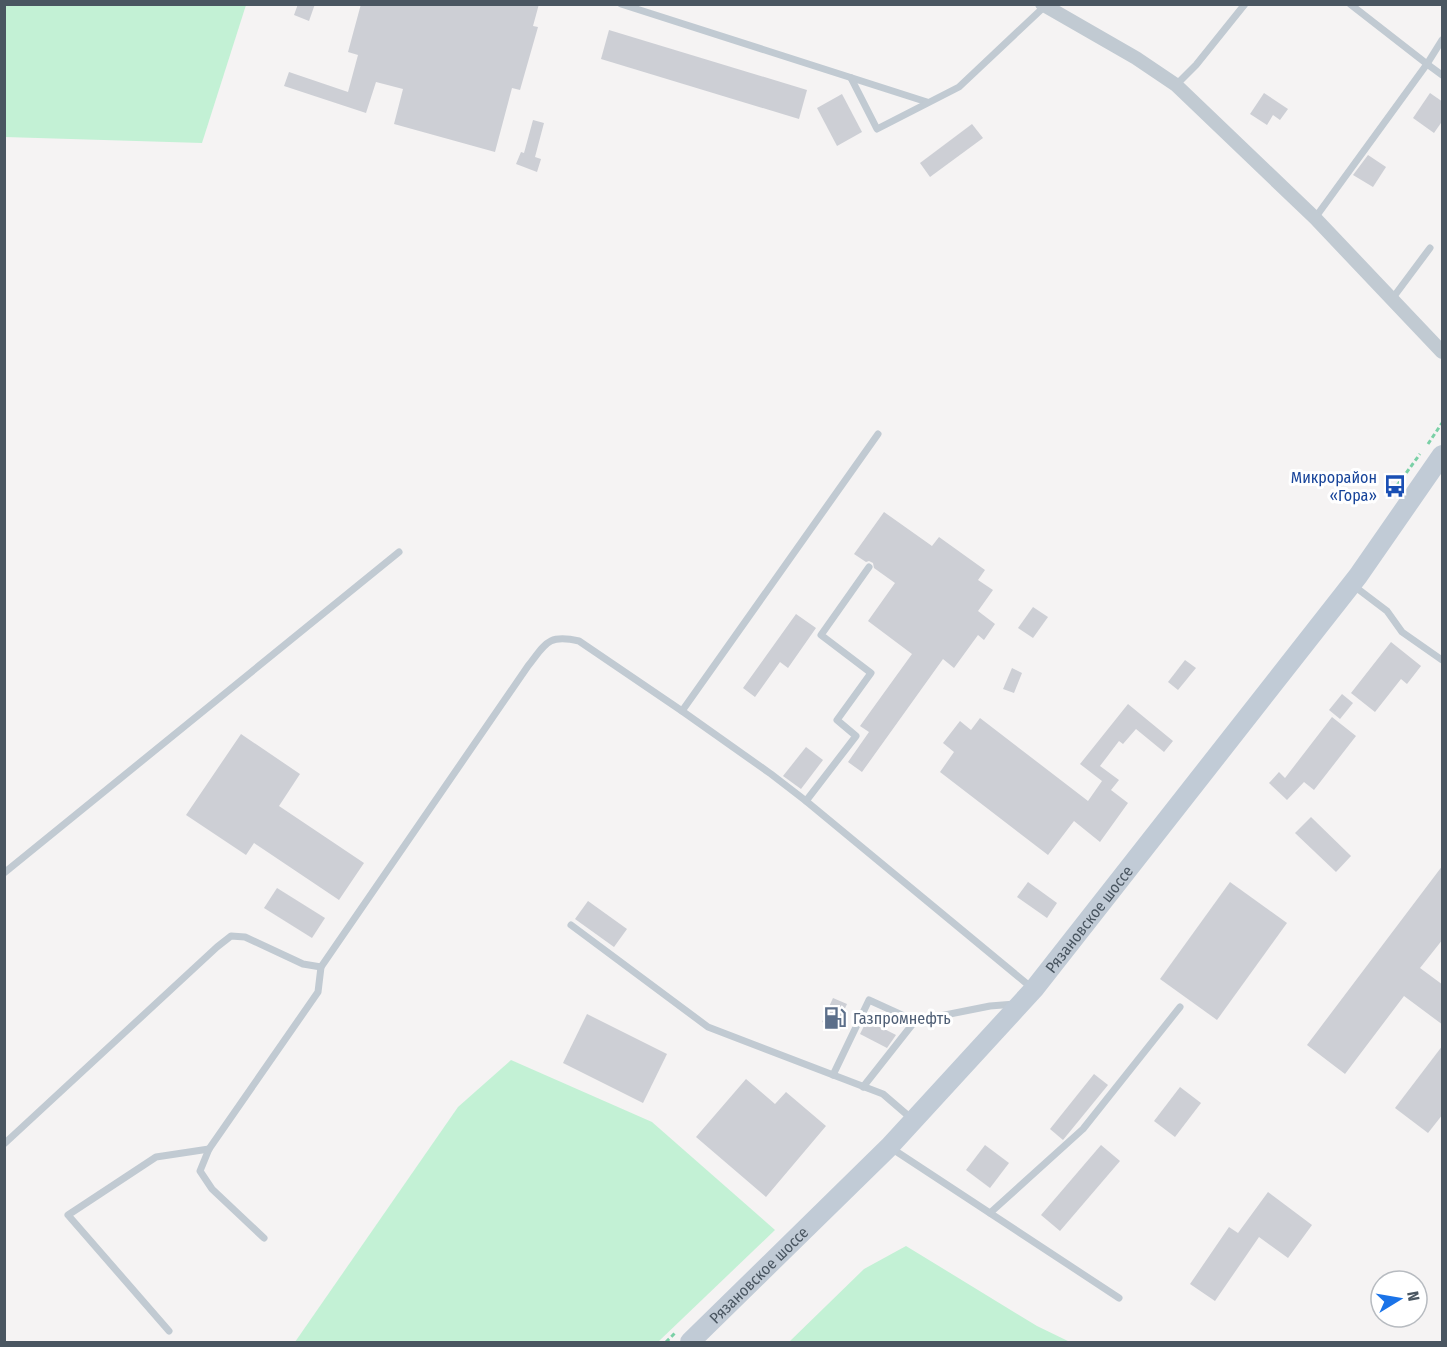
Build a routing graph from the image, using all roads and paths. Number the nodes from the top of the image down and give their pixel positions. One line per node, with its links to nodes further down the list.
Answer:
1 (621, 4): 8 (lane)
2 (1245, 4): 9 (lane)
3 (1350, 4): 6 (lane)
4 (1043, 5): 9 (street); 10 (lane)
5 (1443, 40): 6 (lane)
6 (1427, 64): 7 (lane); 11 (lane)
7 (1443, 75)
8 (851, 78): 10 (lane); 10 (lane)
9 (1176, 85): 11 (street)
10 (927, 102)
11 (1315, 218): 13 (street)
12 (1430, 248): 13 (lane)
13 (1392, 299): 14 (street)
14 (1443, 352)
15 (1443, 423): 18 (path)
16 (878, 434): 23 (lane)
17 (1443, 455): 21 (main road, Рязановское шоссе)
18 (1393, 491)
19 (399, 552): 25 (lane)
20 (869, 567): 24 (lane)
21 (1352, 584): 22 (lane); 28 (main road, Рязановское шоссе)
22 (1443, 660)
23 (682, 711): 24 (lane); 27 (lane)
24 (806, 801): 28 (lane)
25 (4, 873)
26 (571, 924): 31 (lane)
27 (321, 967): 34 (lane); 36 (lane)
28 (1028, 997): 30 (lane); 33 (main road, Рязановское шоссе)
29 (1179, 1007): 37 (lane)
30 (915, 1021): 31 (lane); 32 (lane)
31 (833, 1075): 32 (lane)
32 (863, 1087): 33 (lane)
33 (914, 1120): 35 (main road, Рязановское шоссе)
34 (4, 1144)
35 (889, 1147): 37 (lane); 41 (main road, Рязановское шоссе)
36 (209, 1149): 38 (lane); 40 (lane)
37 (990, 1213): 39 (lane)
38 (264, 1238)
39 (1119, 1298)
40 (169, 1331)
41 (690, 1342)

